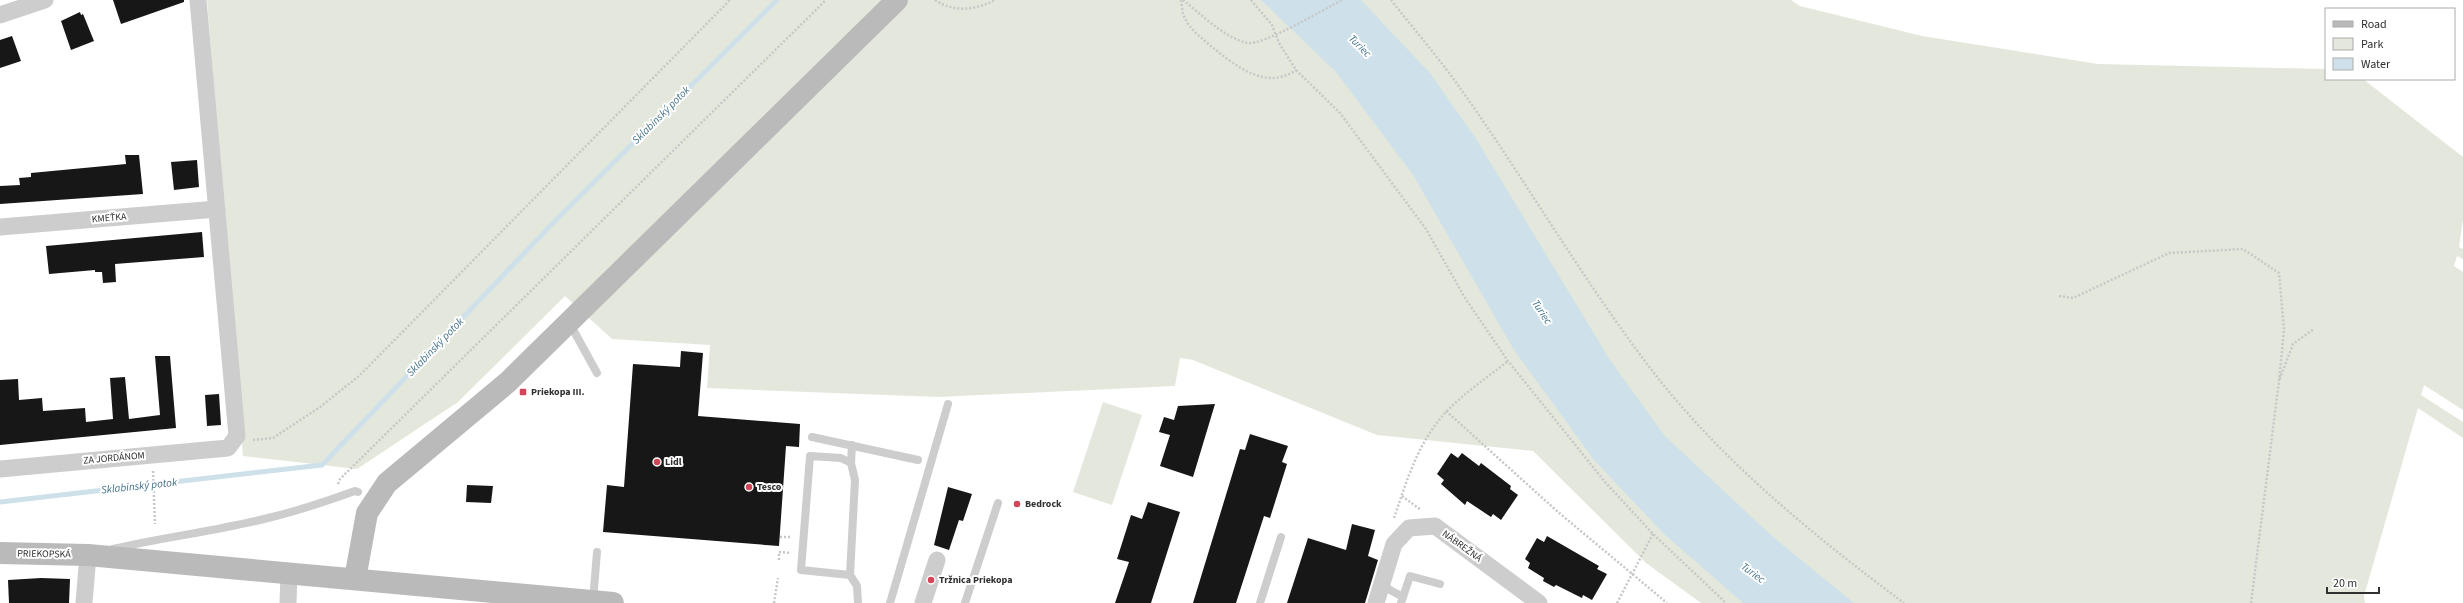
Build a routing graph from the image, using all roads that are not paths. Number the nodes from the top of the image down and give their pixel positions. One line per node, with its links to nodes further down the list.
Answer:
1 (45, 0): 4 (street)
2 (198, 0): 5 (street)
3 (897, 0): 7 (street)
4 (0, 15)
5 (217, 209): 6 (street, KMEŤKA); 14 (street, ZA JORDÁNOM)
6 (0, 226)
7 (568, 322): 8 (lane); 24 (street)
8 (597, 373)
9 (948, 404): 32 (lane)
10 (812, 438): 11 (lane)
11 (852, 445): 12 (lane); 13 (lane)
12 (918, 460)
13 (851, 463): 23 (lane); 23 (lane)
14 (0, 469)
15 (358, 492): 20 (lane)
16 (998, 503): 34 (lane)
17 (1281, 537): 35 (lane)
18 (597, 552): 28 (lane)
19 (0, 553): 20 (street, PRIEKOPSKÁ)
20 (88, 555): 22 (street, PRIEKOPSKÁ); 29 (street)
21 (937, 560): 33 (street)
22 (290, 573): 24 (street, PRIEKOPSKÁ); 30 (street)
23 (850, 575): 31 (lane)
24 (355, 579): 28 (street, PRIEKOPSKÁ)
25 (1440, 584): 27 (lane)
26 (1381, 585): 27 (lane); 36 (street, NÁBREŽNÁ); 37 (street, NÁBREŽNÁ)
27 (1402, 600)
28 (603, 602)
29 (84, 603)
30 (288, 603)
31 (858, 603)
32 (890, 603)
33 (923, 603)
34 (965, 603)
35 (1260, 603)
36 (1376, 603)
37 (1539, 603)

